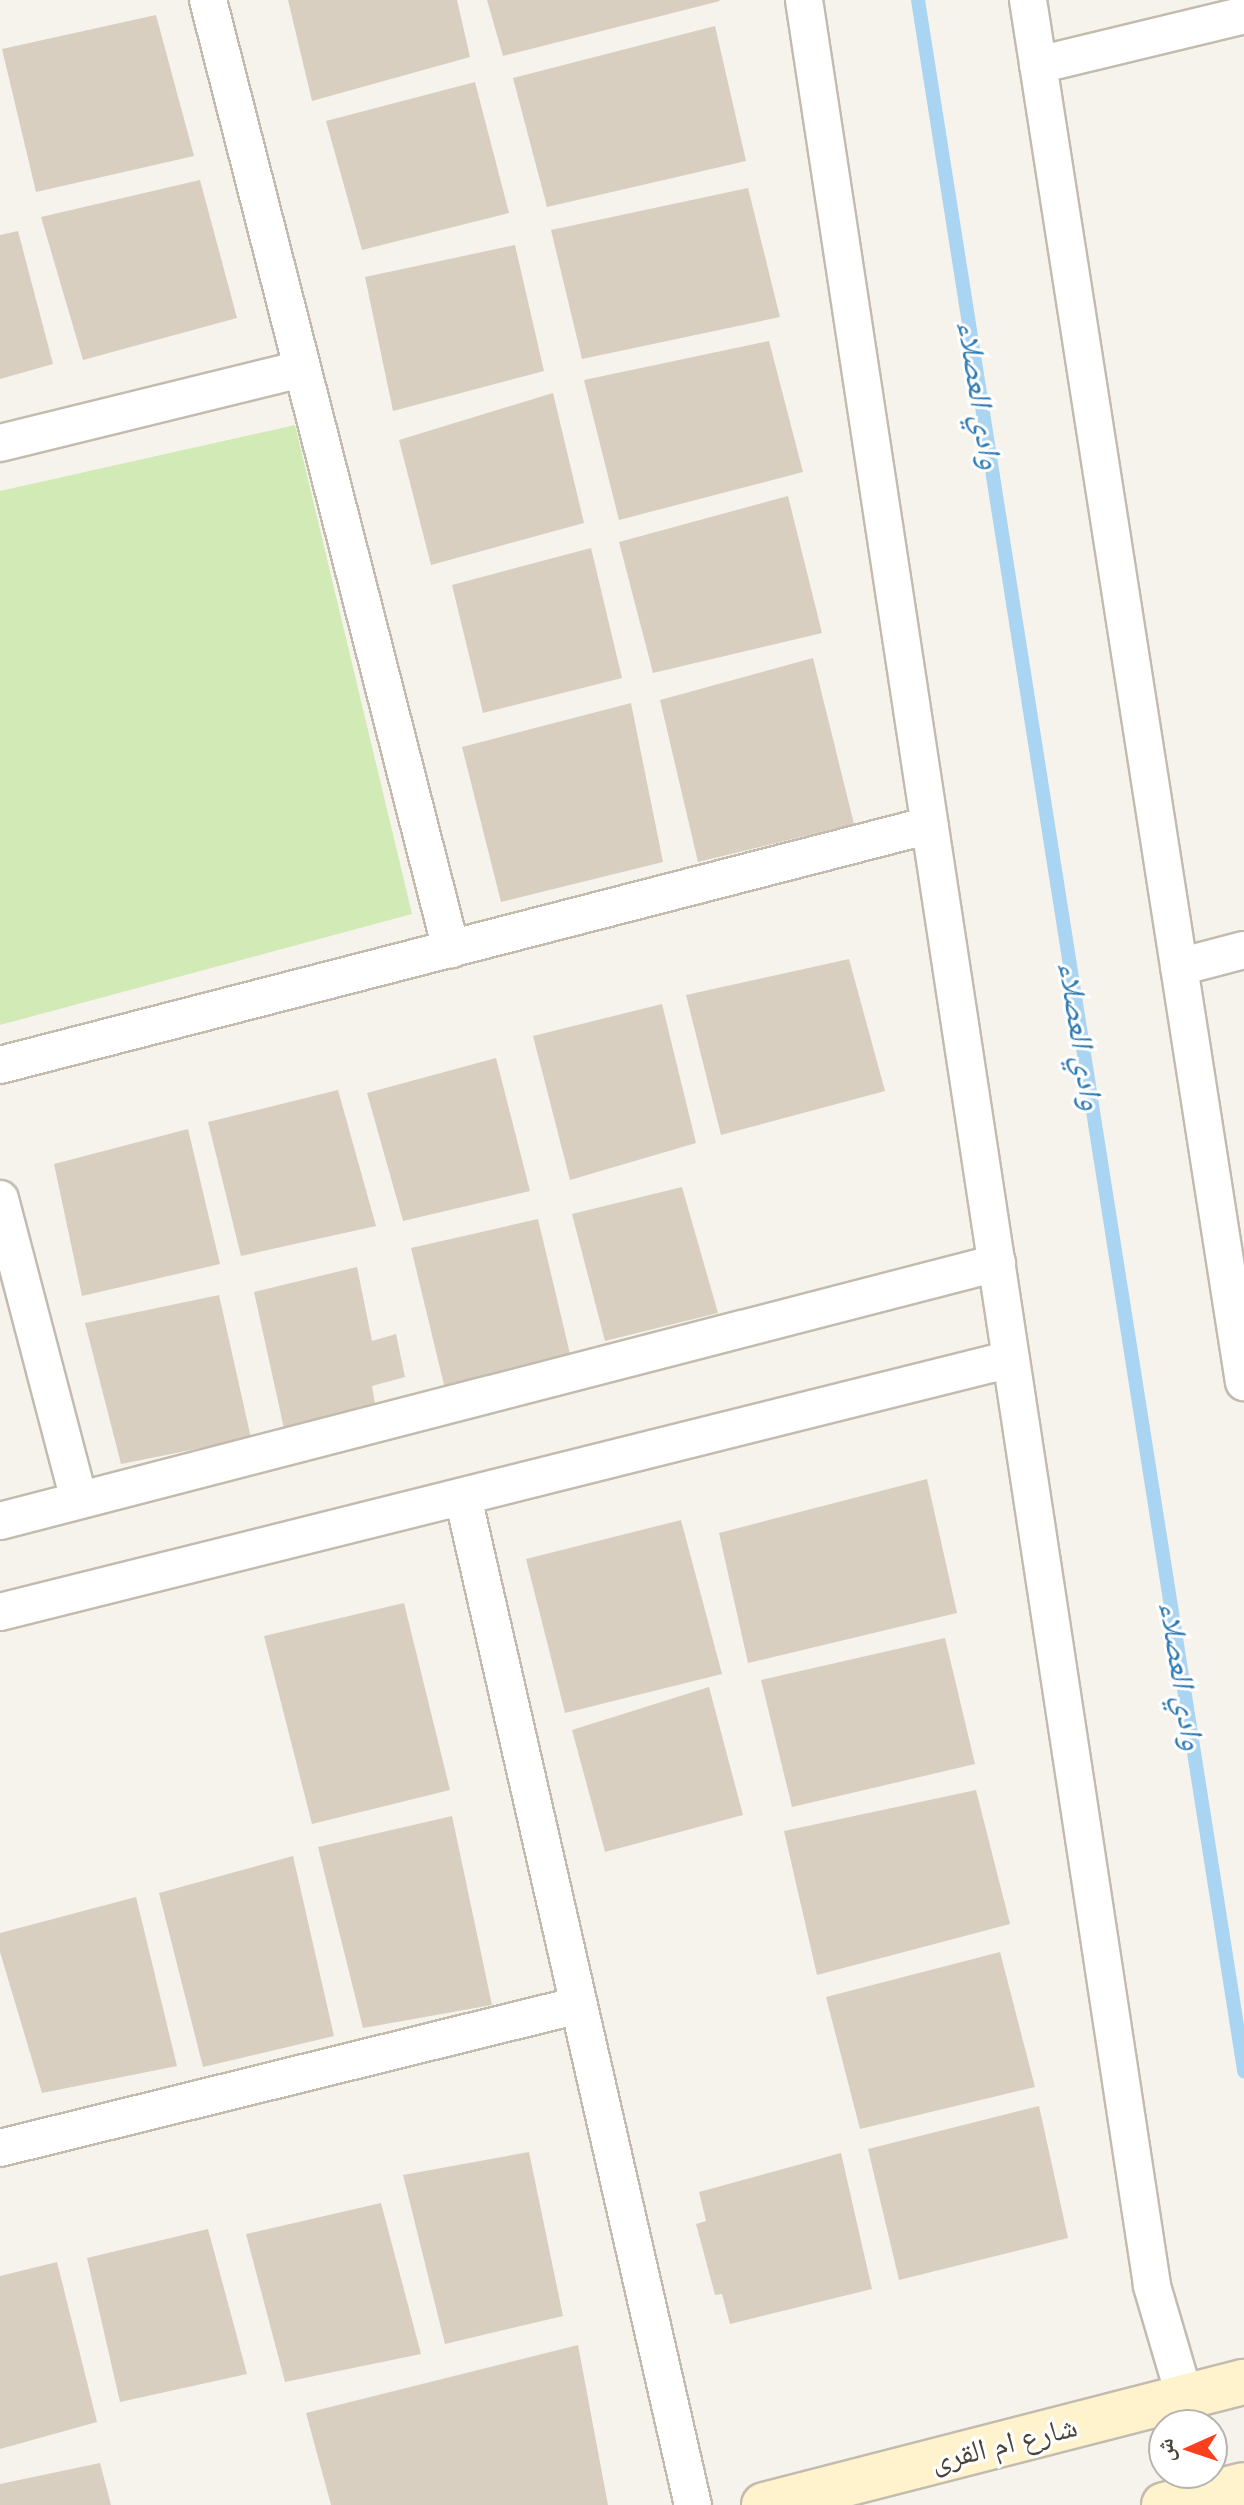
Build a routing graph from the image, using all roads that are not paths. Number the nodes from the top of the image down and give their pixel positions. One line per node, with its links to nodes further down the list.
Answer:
1 (208, 0): 6 (street)
2 (804, 0): 8 (street)
3 (1028, 0): 5 (street)
4 (1244, 15): 5 (street)
5 (1038, 65): 11 (street)
6 (302, 369): 7 (street); 9 (street)
7 (0, 443)
8 (930, 825): 9 (street); 14 (street)
9 (451, 949): 12 (street)
10 (1244, 950): 11 (street)
11 (1179, 967): 16 (street)
12 (0, 1065)
13 (0, 1199): 18 (street)
14 (997, 1263): 15 (street); 18 (street)
15 (1011, 1359): 17 (street); 23 (street)
16 (1244, 1382)
17 (463, 1497): 20 (street); 21 (street)
18 (79, 1500): 19 (street)
19 (0, 1521)
20 (0, 1612)
21 (579, 2005): 22 (street); 25 (street)
22 (0, 2148)
23 (1215, 2390): 26 (main road, شارع ام القرى)
24 (1226, 2493): 27 (main road)
25 (693, 2505)
26 (764, 2505)
27 (1164, 2505)

